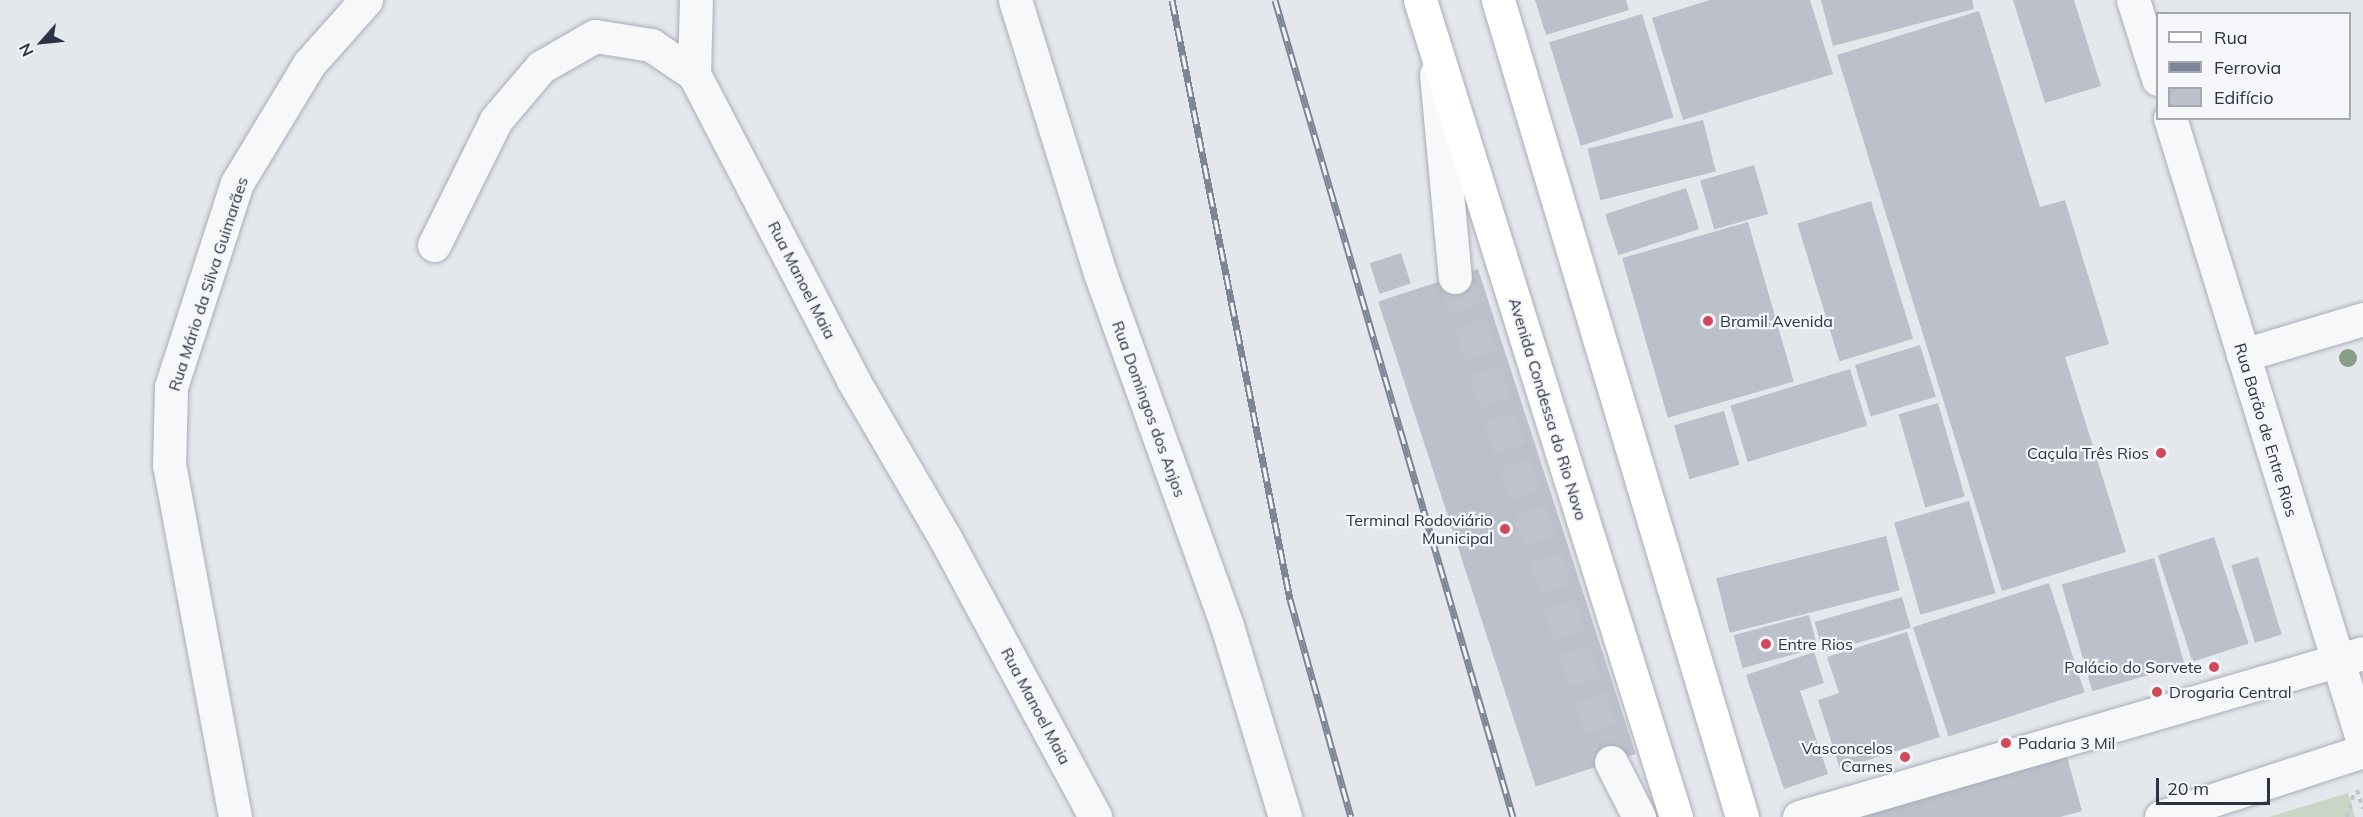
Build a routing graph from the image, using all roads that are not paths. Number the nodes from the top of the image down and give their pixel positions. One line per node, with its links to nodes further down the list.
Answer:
1 (366, 0): 19 (street, Rua Mário da Silva Guimarães)
2 (696, 0): 8 (street)
3 (1015, 0): 21 (street, Rua Domingos dos Anjos)
4 (1420, 0): 7 (main road, Avenida Condessa do Rio Novo)
5 (1498, 0): 24 (main road)
6 (2133, 0): 9 (street)
7 (1433, 42): 12 (street); 23 (main road, Avenida Condessa do Rio Novo)
8 (694, 74): 11 (street, Rua Manoel Maia); 20 (street, Rua Manoel Maia)
9 (2156, 76)
10 (2171, 120): 14 (street, Rua Barão de Entre Rios)
11 (434, 245)
12 (1455, 277)
13 (2363, 319): 14 (street)
14 (2243, 355): 15 (street, Rua Barão de Entre Rios)
15 (2350, 657): 16 (street, Rua Barão de Entre Rios); 25 (street)
16 (2363, 742)
17 (2363, 751): 26 (street)
18 (1611, 762): 22 (street)
19 (235, 817)
20 (1095, 817)
21 (1285, 817)
22 (1639, 817)
23 (1676, 817)
24 (1742, 817)
25 (1799, 817)
26 (2161, 817)

